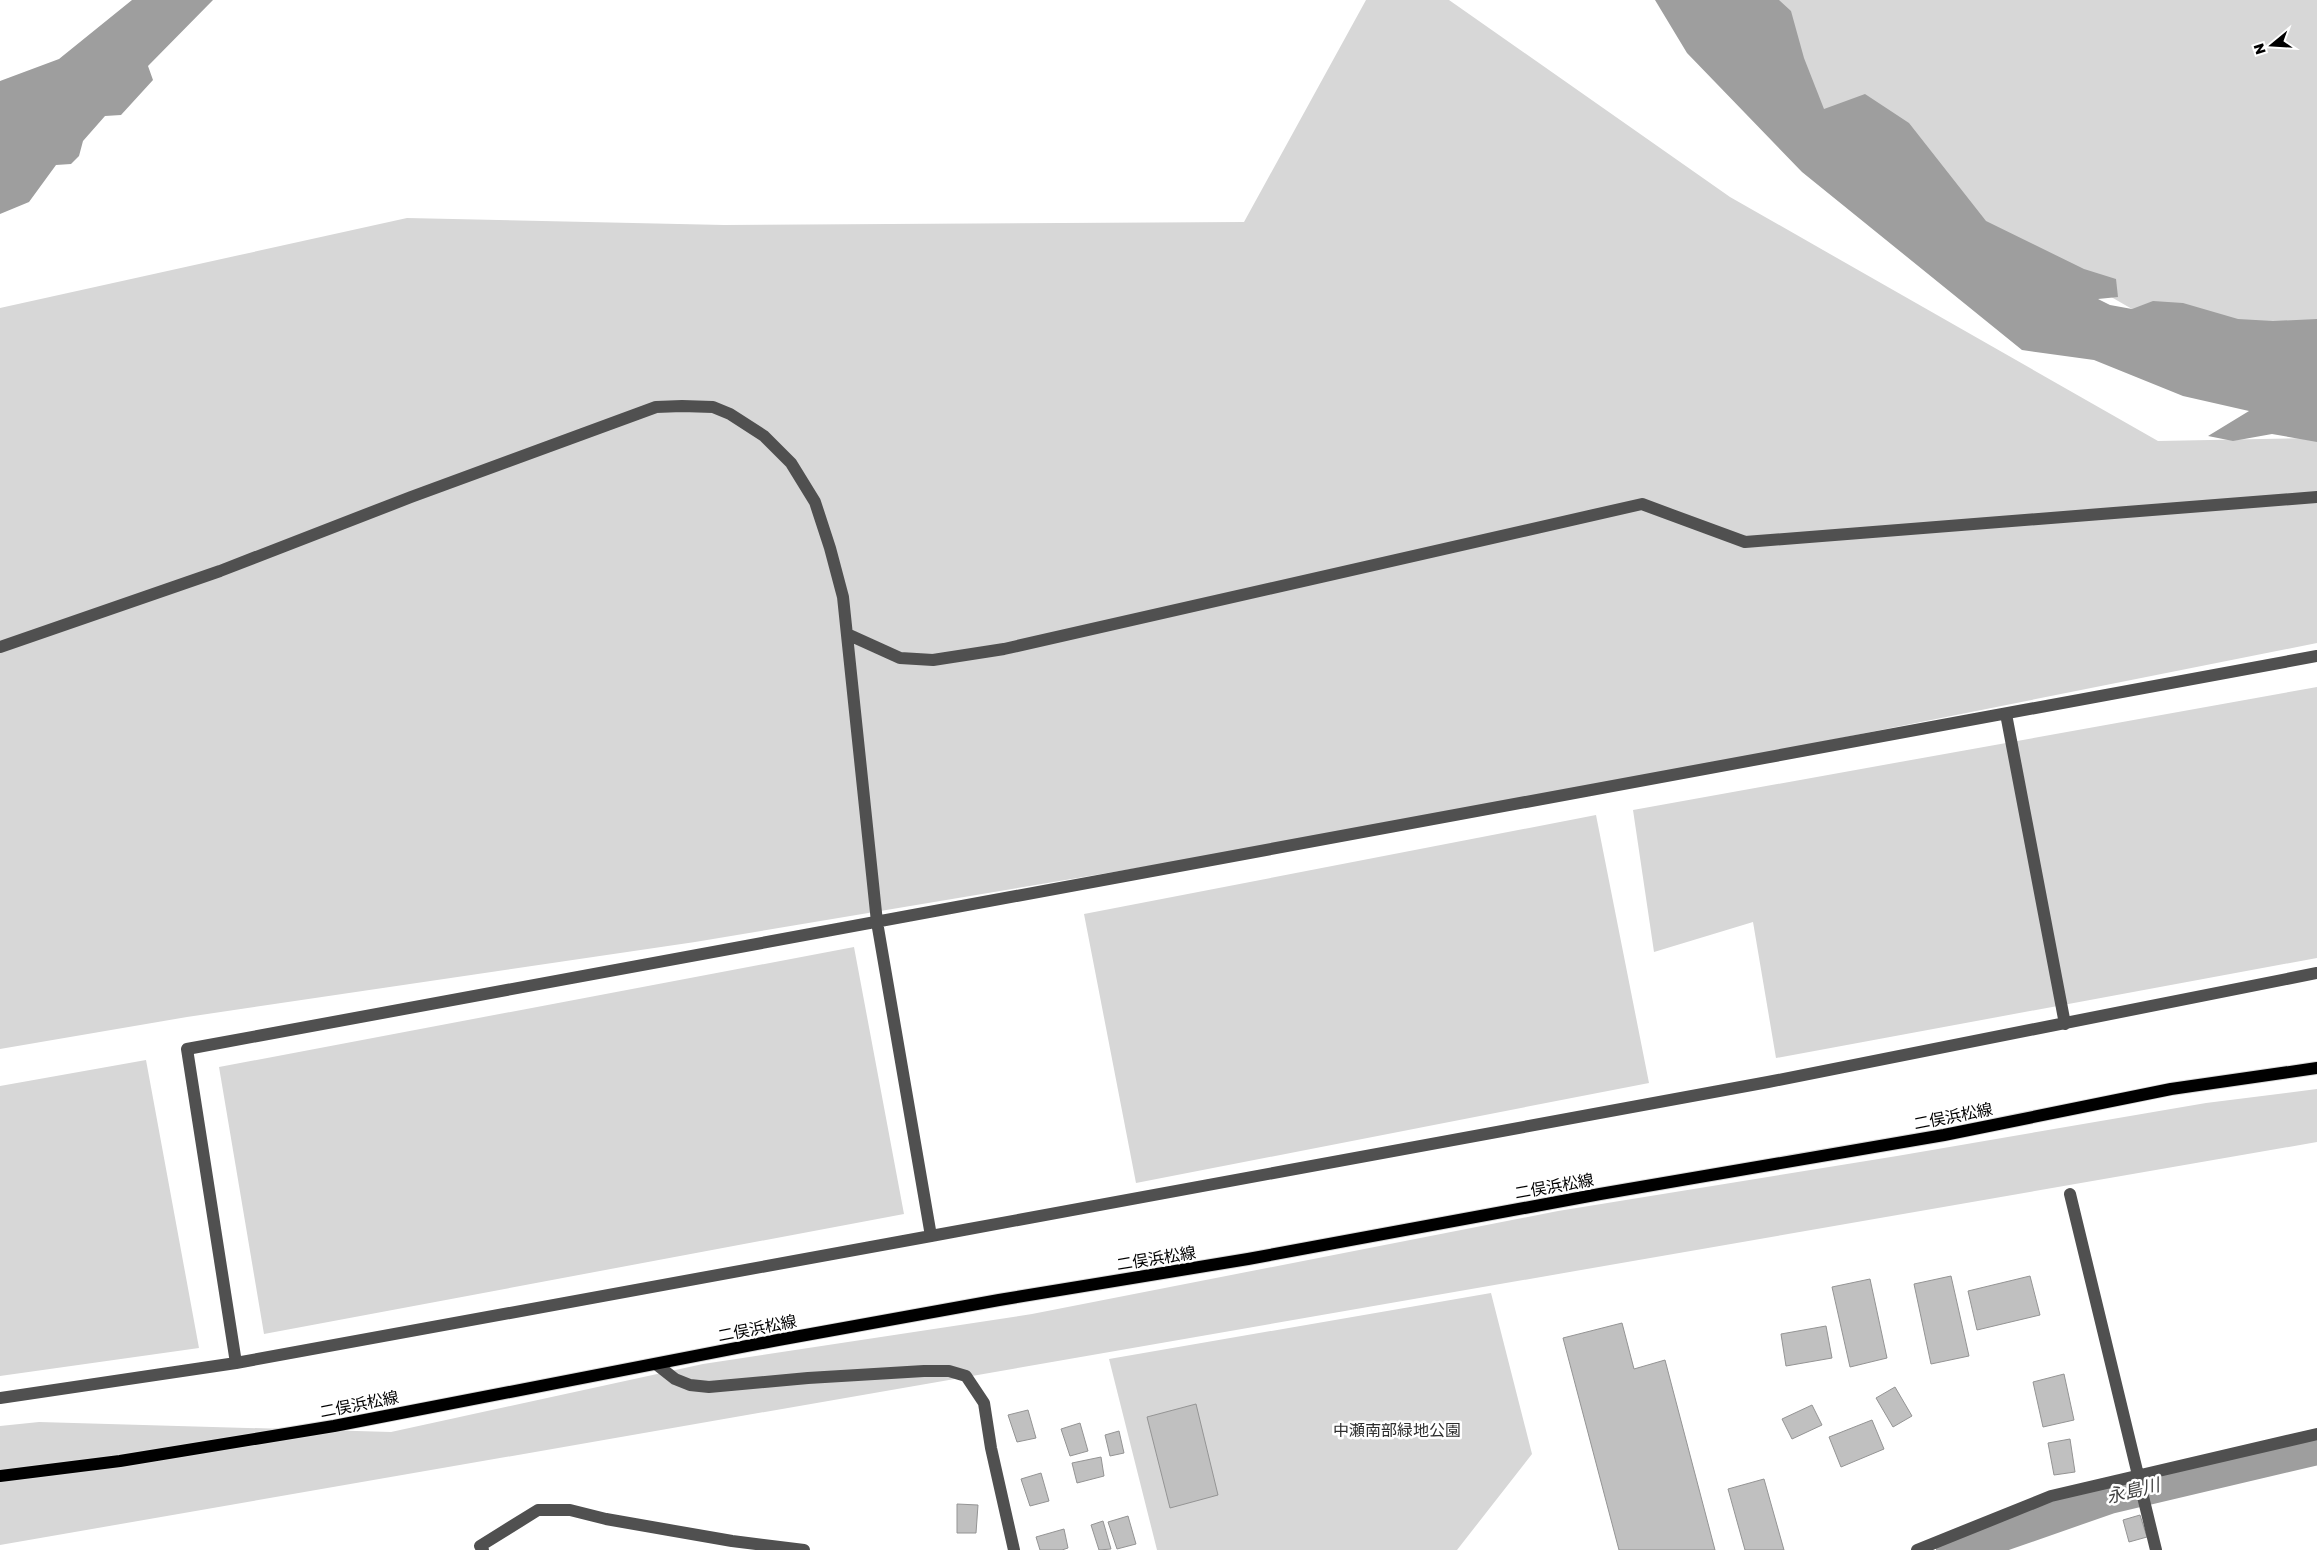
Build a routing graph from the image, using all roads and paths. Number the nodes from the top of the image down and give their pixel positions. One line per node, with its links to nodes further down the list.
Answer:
1 (2317, 497): 2 (street)
2 (847, 634): 3 (street); 6 (street)
3 (0, 647)
4 (2317, 656): 5 (street)
5 (2006, 714): 6 (street); 8 (street)
6 (876, 922): 11 (street); 12 (street)
7 (2317, 974): 8 (street)
8 (2064, 1024): 11 (street)
9 (2317, 1068): 13 (main road, 二俣浜松線)
10 (2070, 1194): 16 (street)
11 (931, 1236): 12 (street)
12 (236, 1363): 14 (street)
13 (656, 1364): 17 (main road, 二俣浜松線); 20 (street)
14 (0, 1398)
15 (2317, 1434): 16 (street)
16 (2138, 1475): 21 (street); 22 (street)
17 (0, 1476)
18 (483, 1550): 19 (street)
19 (804, 1550)
20 (1014, 1550)
21 (1917, 1550)
22 (2156, 1550)

